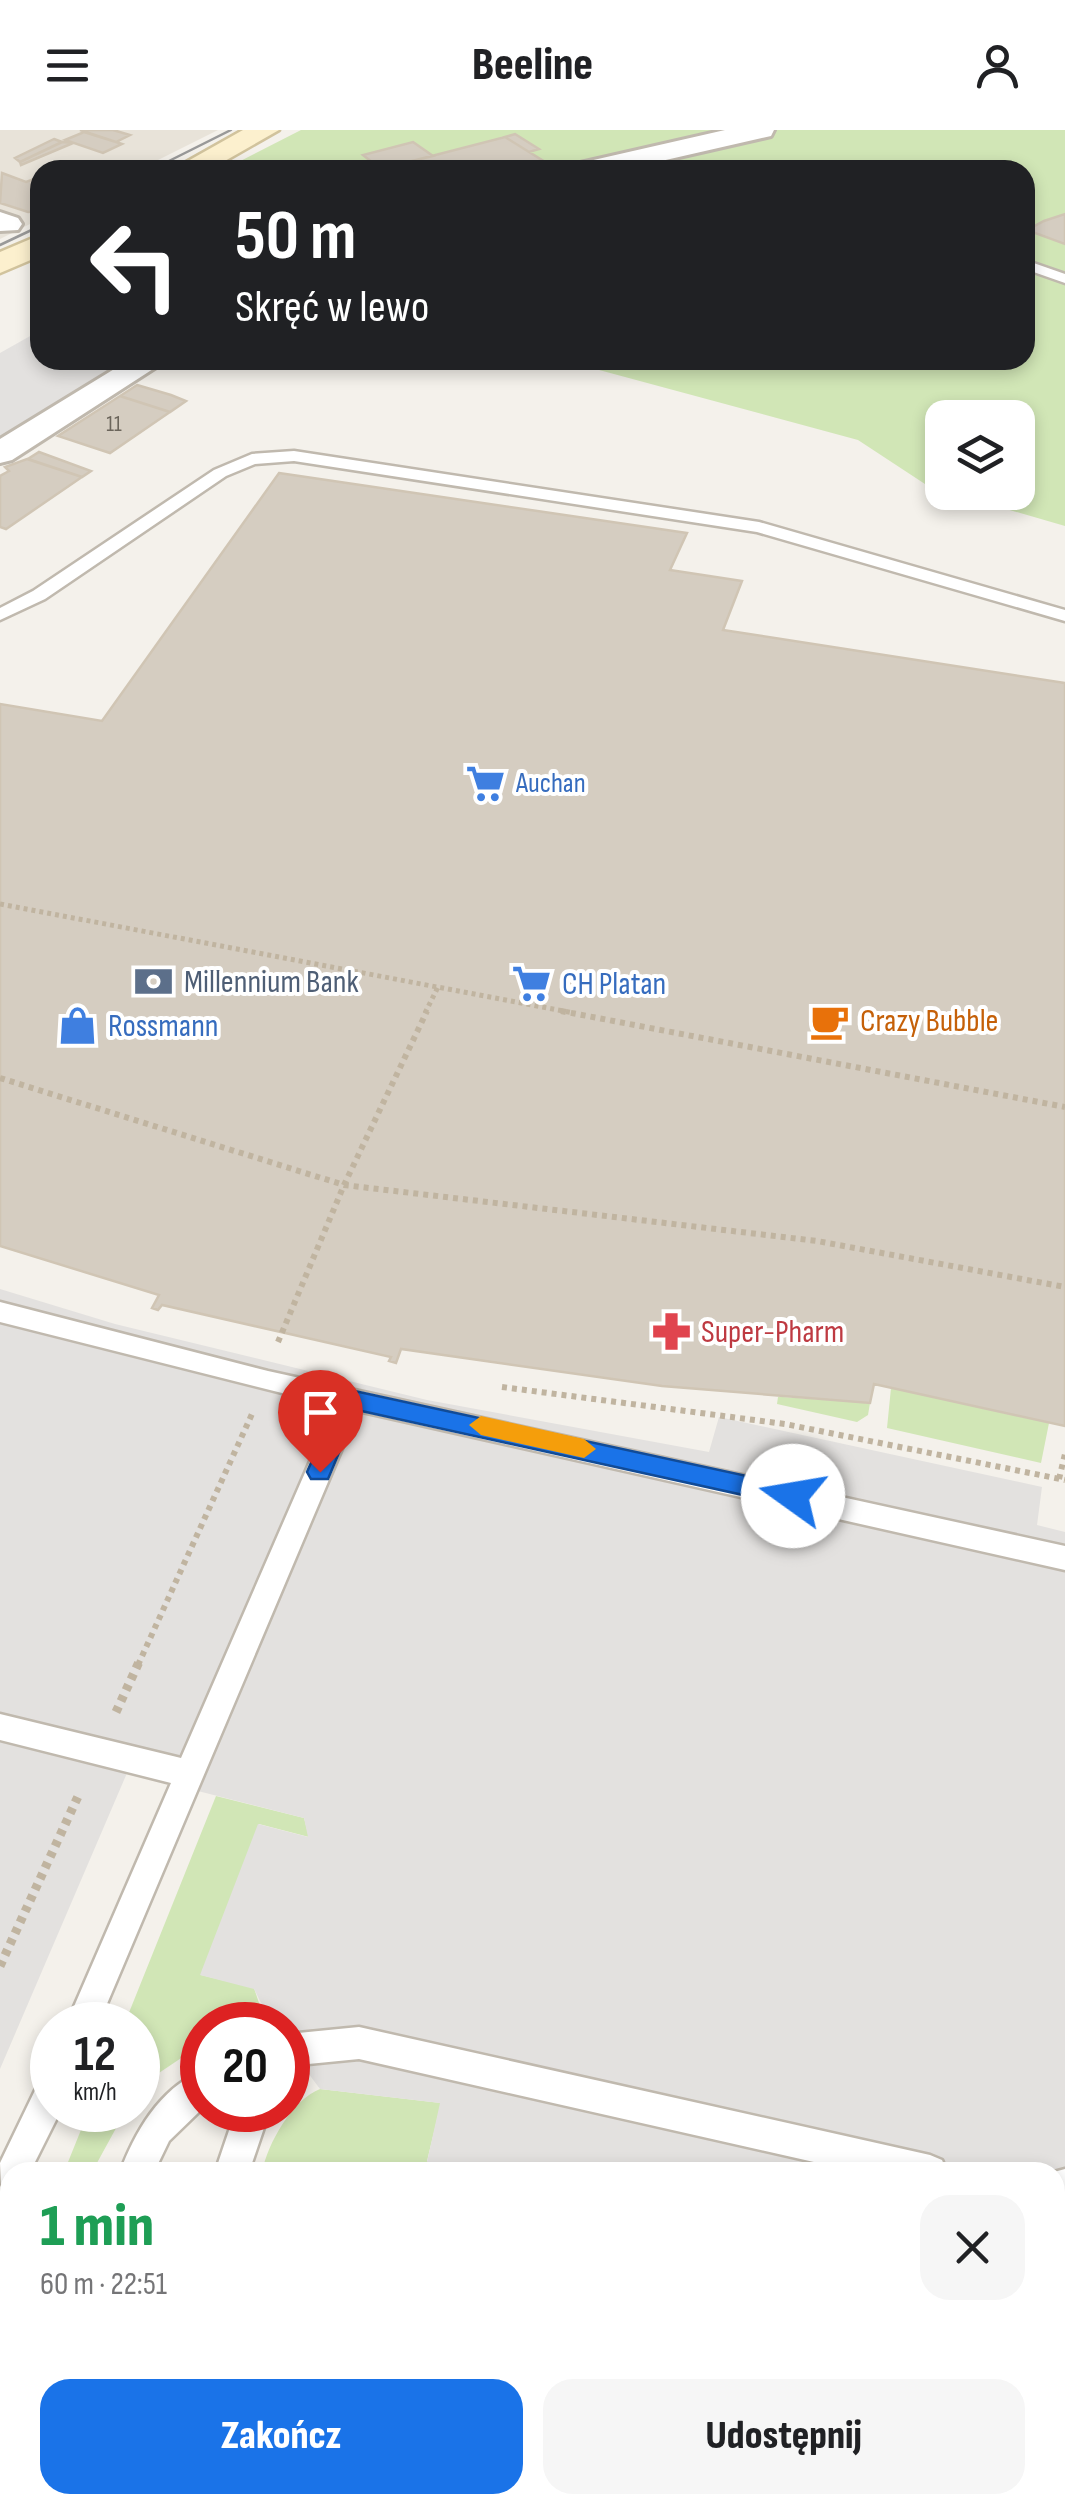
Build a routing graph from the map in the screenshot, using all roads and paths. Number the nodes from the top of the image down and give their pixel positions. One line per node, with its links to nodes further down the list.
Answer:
1 (265, 130): 4 (main road)
2 (761, 130): 3 (street)
3 (640, 154): 5 (street); 6 (lane)
4 (206, 160)
5 (620, 160)
6 (652, 160)
7 (30, 249): 8 (main road)
8 (0, 264)
9 (1035, 268): 10 (lane)
10 (1065, 279)
11 (135, 370): 12 (street)
12 (0, 453)
13 (0, 615): 14 (lane)
14 (1065, 616)
15 (0, 904): 16 (path)
16 (438, 987): 18 (path); 19 (path)
17 (0, 1078): 19 (path)
18 (1065, 1108)
19 (344, 1185): 20 (path); 22 (path)
20 (1065, 1287)
21 (0, 1312): 23 (lane)
22 (282, 1332)
23 (268, 1381): 25 (lane); 30 (path)
24 (482, 1385): 27 (path)
25 (350, 1400): 28 (lane); 31 (lane)
26 (1065, 1454): 27 (path)
27 (1062, 1480)
28 (1065, 1558)
29 (0, 1727): 30 (lane)
30 (98, 1752): 31 (lane); 32 (path)
31 (192, 1774): 33 (lane)
32 (0, 1966)
33 (92, 2002)
34 (310, 2048): 41 (lane)
35 (180, 2108): 39 (lane)
36 (33, 2132): 38 (lane)
37 (246, 2132): 40 (lane)
38 (18, 2162)
39 (142, 2162)
40 (235, 2162)
41 (886, 2162)

